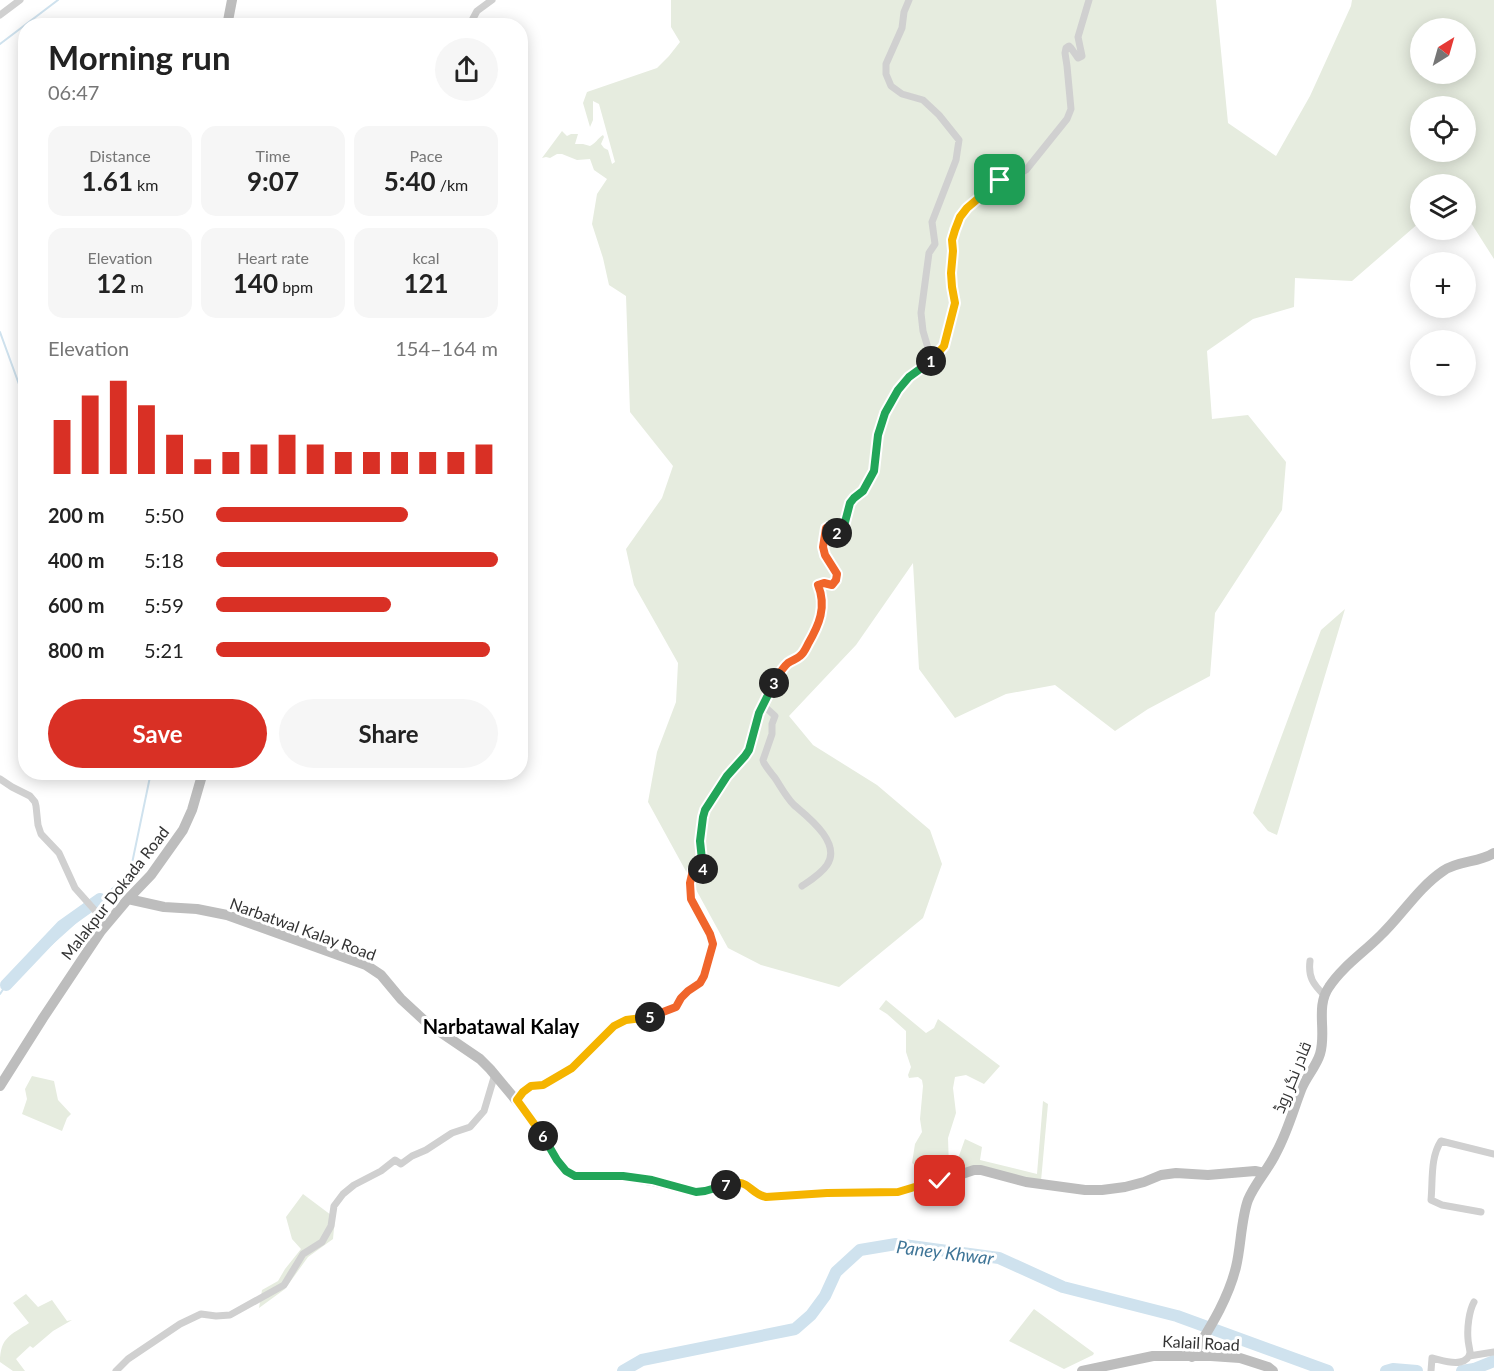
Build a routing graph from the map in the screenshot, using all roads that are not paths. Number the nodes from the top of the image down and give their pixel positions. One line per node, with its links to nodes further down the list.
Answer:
1 (20, 0): 6 (street)
2 (232, 0): 7 (street)
3 (492, 0): 8 (street)
4 (909, 0): 9 (street)
5 (1089, 0): 9 (street)
6 (0, 15)
7 (228, 18)
8 (473, 18)
9 (926, 364): 10 (street)
10 (763, 705): 14 (street); 23 (street)
11 (0, 779): 17 (street)
12 (201, 780): 15 (street, Malakpur Dokada Road)
13 (1494, 853): 20 (street)
14 (802, 885)
15 (128, 899): 16 (street, Malakpur Dokada Road); 21 (street, Narbatwal Kalay Road)
16 (115, 914): 17 (street); 18 (street, Malakpur Dokada Road)
17 (99, 915): 18 (street)
18 (101, 931): 22 (street, Malakpur Dokada Road)
19 (1310, 961): 20 (street)
20 (1324, 995): 25 (street, قادر نگر روڈ)
21 (495, 1074): 23 (street, Narbatwal Kalay Road); 31 (street)
22 (0, 1086)
23 (517, 1100): 25 (street, Narbatwal Kalay Road)
24 (1494, 1154): 26 (street)
25 (1264, 1173): 30 (street, قادر نگر روڈ)
26 (1481, 1212)
27 (1474, 1302): 29 (street)
28 (1494, 1352): 29 (street)
29 (1469, 1356): 34 (street)
30 (1192, 1357): 32 (street, Kalail Road); 33 (street, Kalail Road)
31 (116, 1371)
32 (1082, 1371)
33 (1273, 1371)
34 (1431, 1371)

